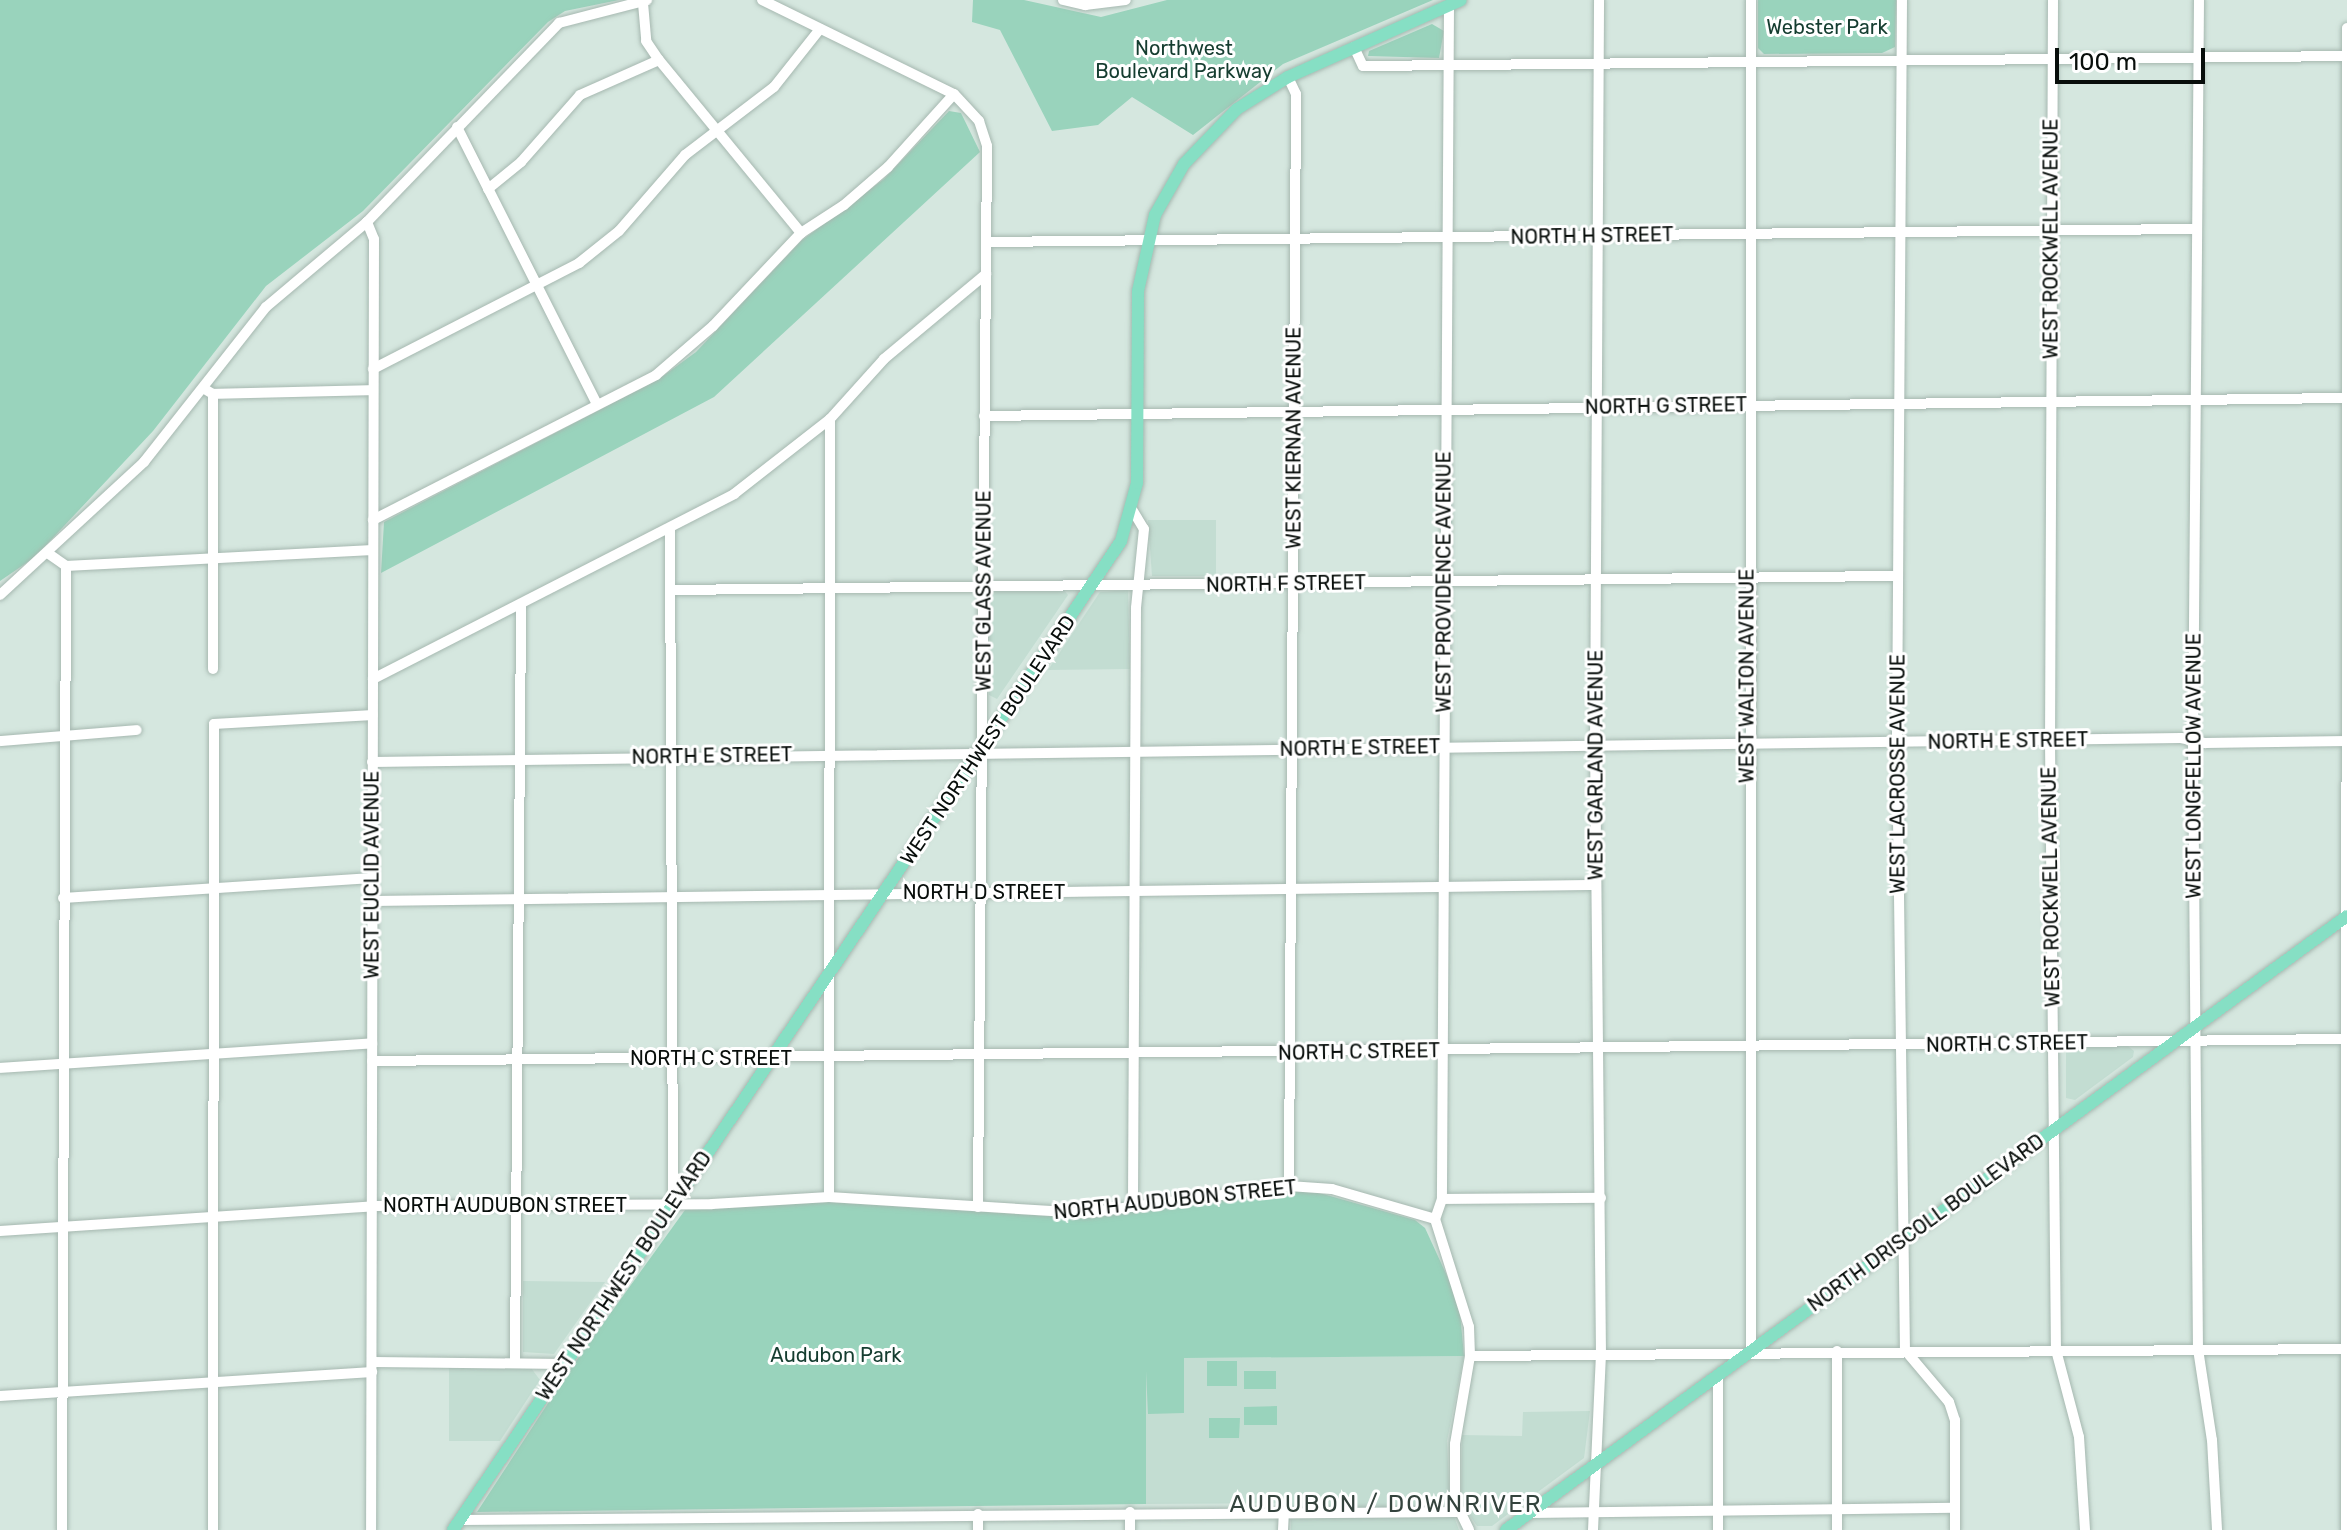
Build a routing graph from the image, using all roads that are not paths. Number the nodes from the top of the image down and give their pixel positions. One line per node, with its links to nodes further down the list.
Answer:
1 (762, 0): 13 (street)
2 (1063, 0): 3 (street)
3 (1126, 0)
4 (1461, 0): 11 (main road, WEST NORTHWEST BOULEVARD)
5 (1599, 0): 20 (street, WEST GARLAND AVENUE)
6 (1751, 0): 21 (street, WEST WALTON AVENUE)
7 (1902, 0): 19 (street, WEST LACROSSE AVENUE)
8 (2053, 0): 17 (street, WEST ROCKWELL AVENUE)
9 (2199, 0): 16 (street, WEST LONGFELLOW AVENUE)
10 (645, 2): 18 (street); 25 (street)
11 (1449, 6): 14 (main road, WEST NORTHWEST BOULEVARD); 22 (street, WEST PROVIDENCE AVENUE)
12 (2347, 28): 15 (street)
13 (820, 29): 24 (street); 26 (street)
14 (1354, 47): 22 (street); 23 (main road, WEST NORTHWEST BOULEVARD)
15 (2347, 56): 16 (street); 44 (street)
16 (2198, 57): 17 (street); 29 (street, WEST LONGFELLOW AVENUE)
17 (2053, 59): 19 (street); 30 (street, WEST ROCKWELL AVENUE)
18 (659, 60): 26 (street); 27 (street)
19 (1901, 61): 21 (street); 31 (street, WEST LACROSSE AVENUE)
20 (1599, 64): 21 (street); 22 (street); 34 (street, WEST GARLAND AVENUE)
21 (1750, 64): 33 (street, WEST WALTON AVENUE)
22 (1449, 67): 35 (street, WEST PROVIDENCE AVENUE)
23 (1288, 77): 36 (main road, WEST NORTHWEST BOULEVARD); 37 (street, WEST KIERNAN AVENUE)
24 (954, 94): 32 (street); 38 (street, WEST GLASS AVENUE)
25 (457, 127): 27 (street); 28 (street)
26 (717, 128): 32 (street); 40 (street)
27 (488, 189): 40 (street)
28 (367, 222): 41 (street, WEST EUCLID AVENUE); 43 (street)
29 (2197, 229): 30 (street, NORTH H STREET); 45 (street, WEST LONGFELLOW AVENUE)
30 (2051, 230): 31 (street, NORTH H STREET); 46 (street, WEST ROCKWELL AVENUE)
31 (1900, 232): 33 (street, NORTH H STREET); 48 (street, WEST LACROSSE AVENUE)
32 (801, 233): 47 (street)
33 (1749, 235): 34 (street, NORTH H STREET); 49 (street, WEST WALTON AVENUE)
34 (1597, 237): 35 (street, NORTH H STREET); 50 (street, WEST GARLAND AVENUE)
35 (1447, 238): 37 (street, NORTH H STREET); 51 (street, WEST PROVIDENCE AVENUE)
36 (1147, 241): 37 (street, NORTH H STREET); 38 (street, NORTH H STREET); 53 (main road, WEST NORTHWEST BOULEVARD)
37 (1295, 241): 52 (street, WEST KIERNAN AVENUE)
38 (987, 242): 39 (street, WEST GLASS AVENUE)
39 (986, 274): 54 (street, WEST GLASS AVENUE); 55 (street)
40 (536, 287): 41 (street); 47 (street)
41 (373, 369): 42 (street, WEST EUCLID AVENUE)
42 (373, 390): 43 (street); 57 (street, WEST EUCLID AVENUE)
43 (208, 391): 60 (street); 61 (street)
44 (2346, 398): 45 (street, NORTH G STREET); 83 (street)
45 (2197, 400): 46 (street, NORTH G STREET); 82 (street, WEST LONGFELLOW AVENUE)
46 (2050, 401): 48 (street, NORTH G STREET); 81 (street, WEST ROCKWELL AVENUE)
47 (597, 404): 57 (street)
48 (1900, 404): 49 (street, NORTH G STREET); 63 (street, WEST LACROSSE AVENUE)
49 (1748, 405): 50 (street, NORTH G STREET); 64 (street, WEST WALTON AVENUE)
50 (1595, 407): 51 (street, NORTH G STREET); 65 (street, WEST GARLAND AVENUE)
51 (1446, 409): 52 (street, NORTH G STREET); 66 (street, WEST PROVIDENCE AVENUE)
52 (1294, 411): 53 (street, NORTH G STREET); 67 (street, WEST KIERNAN AVENUE)
53 (1137, 413): 54 (street, NORTH G STREET); 56 (main road, WEST NORTHWEST BOULEVARD)
54 (984, 416): 71 (street, WEST GLASS AVENUE)
55 (830, 419): 58 (street); 70 (street)
56 (1133, 511): 68 (main road, WEST NORTHWEST BOULEVARD); 69 (street)
57 (373, 520): 59 (street, WEST EUCLID AVENUE)
58 (670, 530): 72 (street); 74 (street)
59 (373, 550): 61 (street); 76 (street, WEST EUCLID AVENUE)
60 (49, 554): 62 (street); 73 (street)
61 (213, 558): 62 (street); 75 (street)
62 (66, 566): 79 (street)
63 (1898, 576): 64 (street, NORTH F STREET); 84 (street, WEST LACROSSE AVENUE)
64 (1747, 577): 65 (street, NORTH F STREET); 85 (street, WEST WALTON AVENUE)
65 (1596, 580): 66 (street, NORTH F STREET); 86 (street, WEST GARLAND AVENUE)
66 (1445, 583): 67 (street, NORTH F STREET); 87 (street, WEST PROVIDENCE AVENUE)
67 (1294, 584): 69 (street, NORTH F STREET); 88 (street, WEST KIERNAN AVENUE)
68 (1093, 585): 69 (street, NORTH F STREET); 71 (street, NORTH F STREET); 89 (main road, WEST NORTHWEST BOULEVARD)
69 (1139, 585): 90 (street)
70 (832, 587): 71 (street, NORTH F STREET); 72 (street, NORTH F STREET); 91 (street)
71 (984, 587): 89 (street, WEST GLASS AVENUE)
72 (674, 590): 93 (street)
73 (0, 595)
74 (521, 606): 76 (street); 92 (street)
75 (213, 669)
76 (373, 679): 77 (street, WEST EUCLID AVENUE)
77 (373, 715): 94 (street, WEST EUCLID AVENUE); 98 (street)
78 (137, 730): 79 (street)
79 (65, 734): 80 (street); 106 (street)
80 (0, 741)
81 (2050, 741): 82 (street, NORTH E STREET); 84 (street, NORTH E STREET); 114 (street, WEST ROCKWELL AVENUE)
82 (2193, 741): 83 (street, NORTH E STREET); 110 (street, WEST LONGFELLOW AVENUE)
83 (2346, 741): 108 (street)
84 (1897, 742): 85 (street, NORTH E STREET); 116 (street, WEST LACROSSE AVENUE)
85 (1747, 745): 86 (street, NORTH E STREET); 115 (street, WEST WALTON AVENUE)
86 (1595, 746): 87 (street, NORTH E STREET); 96 (street, WEST GARLAND AVENUE)
87 (1443, 747): 88 (street, NORTH E STREET); 97 (street, WEST PROVIDENCE AVENUE)
88 (1292, 749): 90 (street, NORTH E STREET); 99 (street, WEST KIERNAN AVENUE)
89 (983, 751): 90 (street, NORTH E STREET); 91 (street, NORTH E STREET); 102 (main road, WEST NORTHWEST BOULEVARD); 103 (street, WEST GLASS AVENUE)
90 (1135, 752): 100 (street)
91 (831, 754): 93 (street, NORTH E STREET); 101 (street)
92 (520, 758): 93 (street, NORTH E STREET); 94 (street, NORTH E STREET); 105 (street)
93 (673, 758): 104 (street)
94 (372, 762): 95 (street, WEST EUCLID AVENUE)
95 (372, 878): 98 (street); 107 (street, WEST EUCLID AVENUE)
96 (1596, 885): 97 (street, NORTH D STREET); 117 (street, WEST GARLAND AVENUE)
97 (1442, 887): 99 (street, NORTH D STREET); 118 (street, WEST PROVIDENCE AVENUE)
98 (214, 888): 106 (street); 119 (street)
99 (1291, 889): 100 (street, NORTH D STREET); 120 (street, WEST KIERNAN AVENUE)
100 (1135, 891): 103 (street, NORTH D STREET); 121 (street)
101 (831, 893): 102 (street, NORTH D STREET); 104 (street, NORTH D STREET); 109 (street)
102 (884, 893): 103 (street, NORTH D STREET); 109 (main road, WEST NORTHWEST BOULEVARD)
103 (982, 893): 124 (street, WEST GLASS AVENUE)
104 (674, 895): 105 (street, NORTH D STREET); 125 (street)
105 (519, 897): 107 (street, NORTH D STREET); 126 (street)
106 (63, 898): 128 (street)
107 (372, 901): 113 (street, WEST EUCLID AVENUE)
108 (2346, 917): 110 (main road, NORTH DRISCOLL BOULEVARD); 111 (street)
109 (831, 971): 122 (main road, WEST NORTHWEST BOULEVARD); 123 (street)
110 (2195, 1034): 111 (street); 112 (main road, NORTH DRISCOLL BOULEVARD); 145 (street, WEST LONGFELLOW AVENUE)
111 (2347, 1039): 146 (street)
112 (2176, 1041): 114 (street, NORTH C STREET); 130 (main road, NORTH DRISCOLL BOULEVARD)
113 (372, 1043): 119 (street); 127 (street, WEST EUCLID AVENUE)
114 (2052, 1043): 116 (street, NORTH C STREET); 130 (street, WEST ROCKWELL AVENUE)
115 (1750, 1046): 116 (street, NORTH C STREET); 117 (street, NORTH C STREET); 150 (street, WEST WALTON AVENUE)
116 (1900, 1046): 144 (street, WEST LACROSSE AVENUE)
117 (1598, 1049): 118 (street, NORTH C STREET); 133 (street, WEST GARLAND AVENUE)
118 (1442, 1051): 120 (street, NORTH C STREET); 134 (street, WEST PROVIDENCE AVENUE)
119 (213, 1053): 128 (street); 140 (street)
120 (1290, 1053): 121 (street, NORTH C STREET); 131 (street, WEST KIERNAN AVENUE)
121 (1133, 1055): 124 (street, NORTH C STREET); 139 (street)
122 (772, 1057): 123 (street, NORTH C STREET); 125 (street, NORTH C STREET); 136 (main road, WEST NORTHWEST BOULEVARD)
123 (829, 1057): 124 (street, NORTH C STREET); 132 (street)
124 (981, 1057): 138 (street, WEST GLASS AVENUE)
125 (673, 1059): 126 (street, NORTH C STREET); 136 (street)
126 (518, 1060): 127 (street, NORTH C STREET); 135 (street)
127 (372, 1061): 137 (street, WEST EUCLID AVENUE)
128 (62, 1064): 129 (street); 142 (street)
129 (0, 1068)
130 (2053, 1130): 144 (main road, NORTH DRISCOLL BOULEVARD); 148 (street, WEST ROCKWELL AVENUE)
131 (1289, 1186): 139 (street, NORTH AUDUBON STREET); 141 (street, NORTH AUDUBON STREET)
132 (829, 1197): 136 (street, NORTH AUDUBON STREET); 138 (street, NORTH AUDUBON STREET)
133 (1601, 1198): 134 (street); 151 (street, WEST GARLAND AVENUE)
134 (1442, 1199): 141 (street, WEST PROVIDENCE AVENUE)
135 (516, 1204): 136 (street, NORTH AUDUBON STREET); 137 (street, NORTH AUDUBON STREET); 153 (street)
136 (673, 1204): 154 (main road, WEST NORTHWEST BOULEVARD)
137 (374, 1206): 140 (street, NORTH AUDUBON STREET); 155 (street, WEST EUCLID AVENUE)
138 (978, 1207): 139 (street, NORTH AUDUBON STREET)
139 (1133, 1207)
140 (213, 1217): 142 (street, NORTH AUDUBON STREET); 157 (street)
141 (1435, 1219): 152 (street)
142 (63, 1227): 143 (street, NORTH AUDUBON STREET); 158 (street)
143 (0, 1231)
144 (1903, 1241): 147 (street, WEST LACROSSE AVENUE); 150 (main road, NORTH DRISCOLL BOULEVARD)
145 (2198, 1349): 146 (street); 148 (street); 189 (street, WEST LONGFELLOW AVENUE)
146 (2347, 1349): 190 (street)
147 (1905, 1350): 148 (street); 149 (street); 162 (street)
148 (2056, 1350): 188 (street, WEST ROCKWELL AVENUE)
149 (1837, 1351): 150 (street); 161 (street)
150 (1751, 1352): 151 (street); 156 (main road, NORTH DRISCOLL BOULEVARD)
151 (1601, 1355): 152 (street); 160 (street, WEST GARLAND AVENUE)
152 (1470, 1356): 167 (street)
153 (515, 1361): 154 (street); 155 (street)
154 (564, 1364): 172 (main road, WEST NORTHWEST BOULEVARD)
155 (373, 1367): 157 (street); 176 (street, WEST EUCLID AVENUE)
156 (1718, 1376): 160 (main road, NORTH DRISCOLL BOULEVARD); 163 (street)
157 (213, 1382): 158 (street); 175 (street)
158 (61, 1392): 159 (street); 174 (street)
159 (0, 1396)
160 (1593, 1468): 164 (street, WEST GARLAND AVENUE); 168 (main road, NORTH DRISCOLL BOULEVARD)
161 (1838, 1508): 162 (street); 163 (street); 186 (street)
162 (1955, 1508): 187 (street)
163 (1718, 1509): 164 (street); 185 (street)
164 (1593, 1510): 168 (street); 184 (street, WEST GARLAND AVENUE)
165 (1130, 1512): 166 (street); 169 (street); 180 (street)
166 (1284, 1512): 167 (street); 181 (street)
167 (1457, 1512): 182 (street)
168 (1530, 1513): 183 (main road, NORTH DRISCOLL BOULEVARD)
169 (978, 1514): 170 (street); 179 (street)
170 (827, 1516): 171 (street); 178 (street)
171 (675, 1517): 173 (street); 177 (street)
172 (456, 1525): 173 (street)
173 (524, 1525)
174 (62, 1530)
175 (213, 1530)
176 (371, 1530)
177 (675, 1530)
178 (827, 1530)
179 (978, 1530)
180 (1130, 1530)
181 (1283, 1530)
182 (1469, 1530)
183 (1506, 1530)
184 (1593, 1530)
185 (1718, 1530)
186 (1837, 1530)
187 (1955, 1530)
188 (2085, 1530)
189 (2217, 1530)
190 (2346, 1530)

